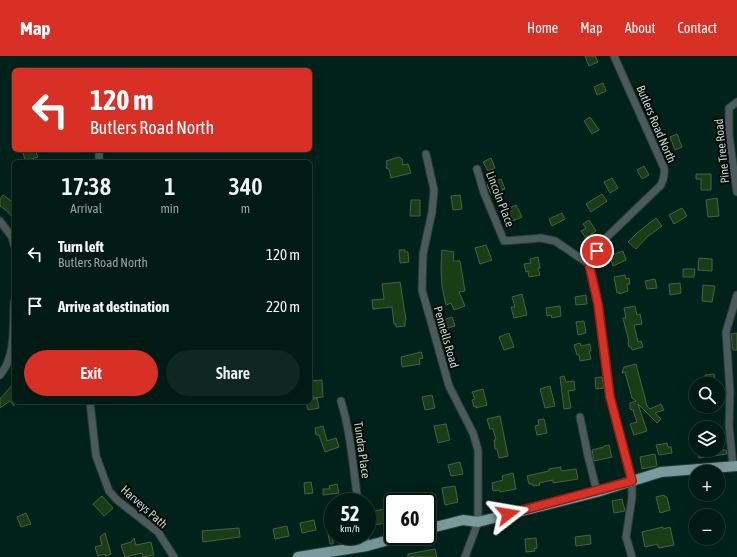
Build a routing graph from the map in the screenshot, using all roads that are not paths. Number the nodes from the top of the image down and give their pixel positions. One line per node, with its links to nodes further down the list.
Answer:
1 (614, 56): 8 (street, Butlers Road North)
2 (737, 102): 5 (street, Pine Tree Road)
3 (426, 154): 19 (street, Pennells Road)
4 (477, 169): 8 (street, Lincoln Place)
5 (737, 192)
6 (0, 221): 7 (street)
7 (12, 237)
8 (589, 264): 16 (street)
9 (737, 294): 15 (street)
10 (12, 337): 11 (street)
11 (0, 375)
12 (341, 401): 18 (street, Tundra Place)
13 (90, 404): 23 (street, Harveys Path)
14 (580, 416): 17 (street)
15 (735, 467): 16 (main road)
16 (632, 481): 17 (main road); 26 (street)
17 (597, 492): 19 (main road)
18 (356, 493)
19 (478, 522): 20 (main road); 25 (street)
20 (436, 527)
21 (355, 545): 22 (main road)
22 (329, 554): 24 (main road)
23 (174, 557)
24 (298, 557)
25 (465, 557)
26 (632, 557)

